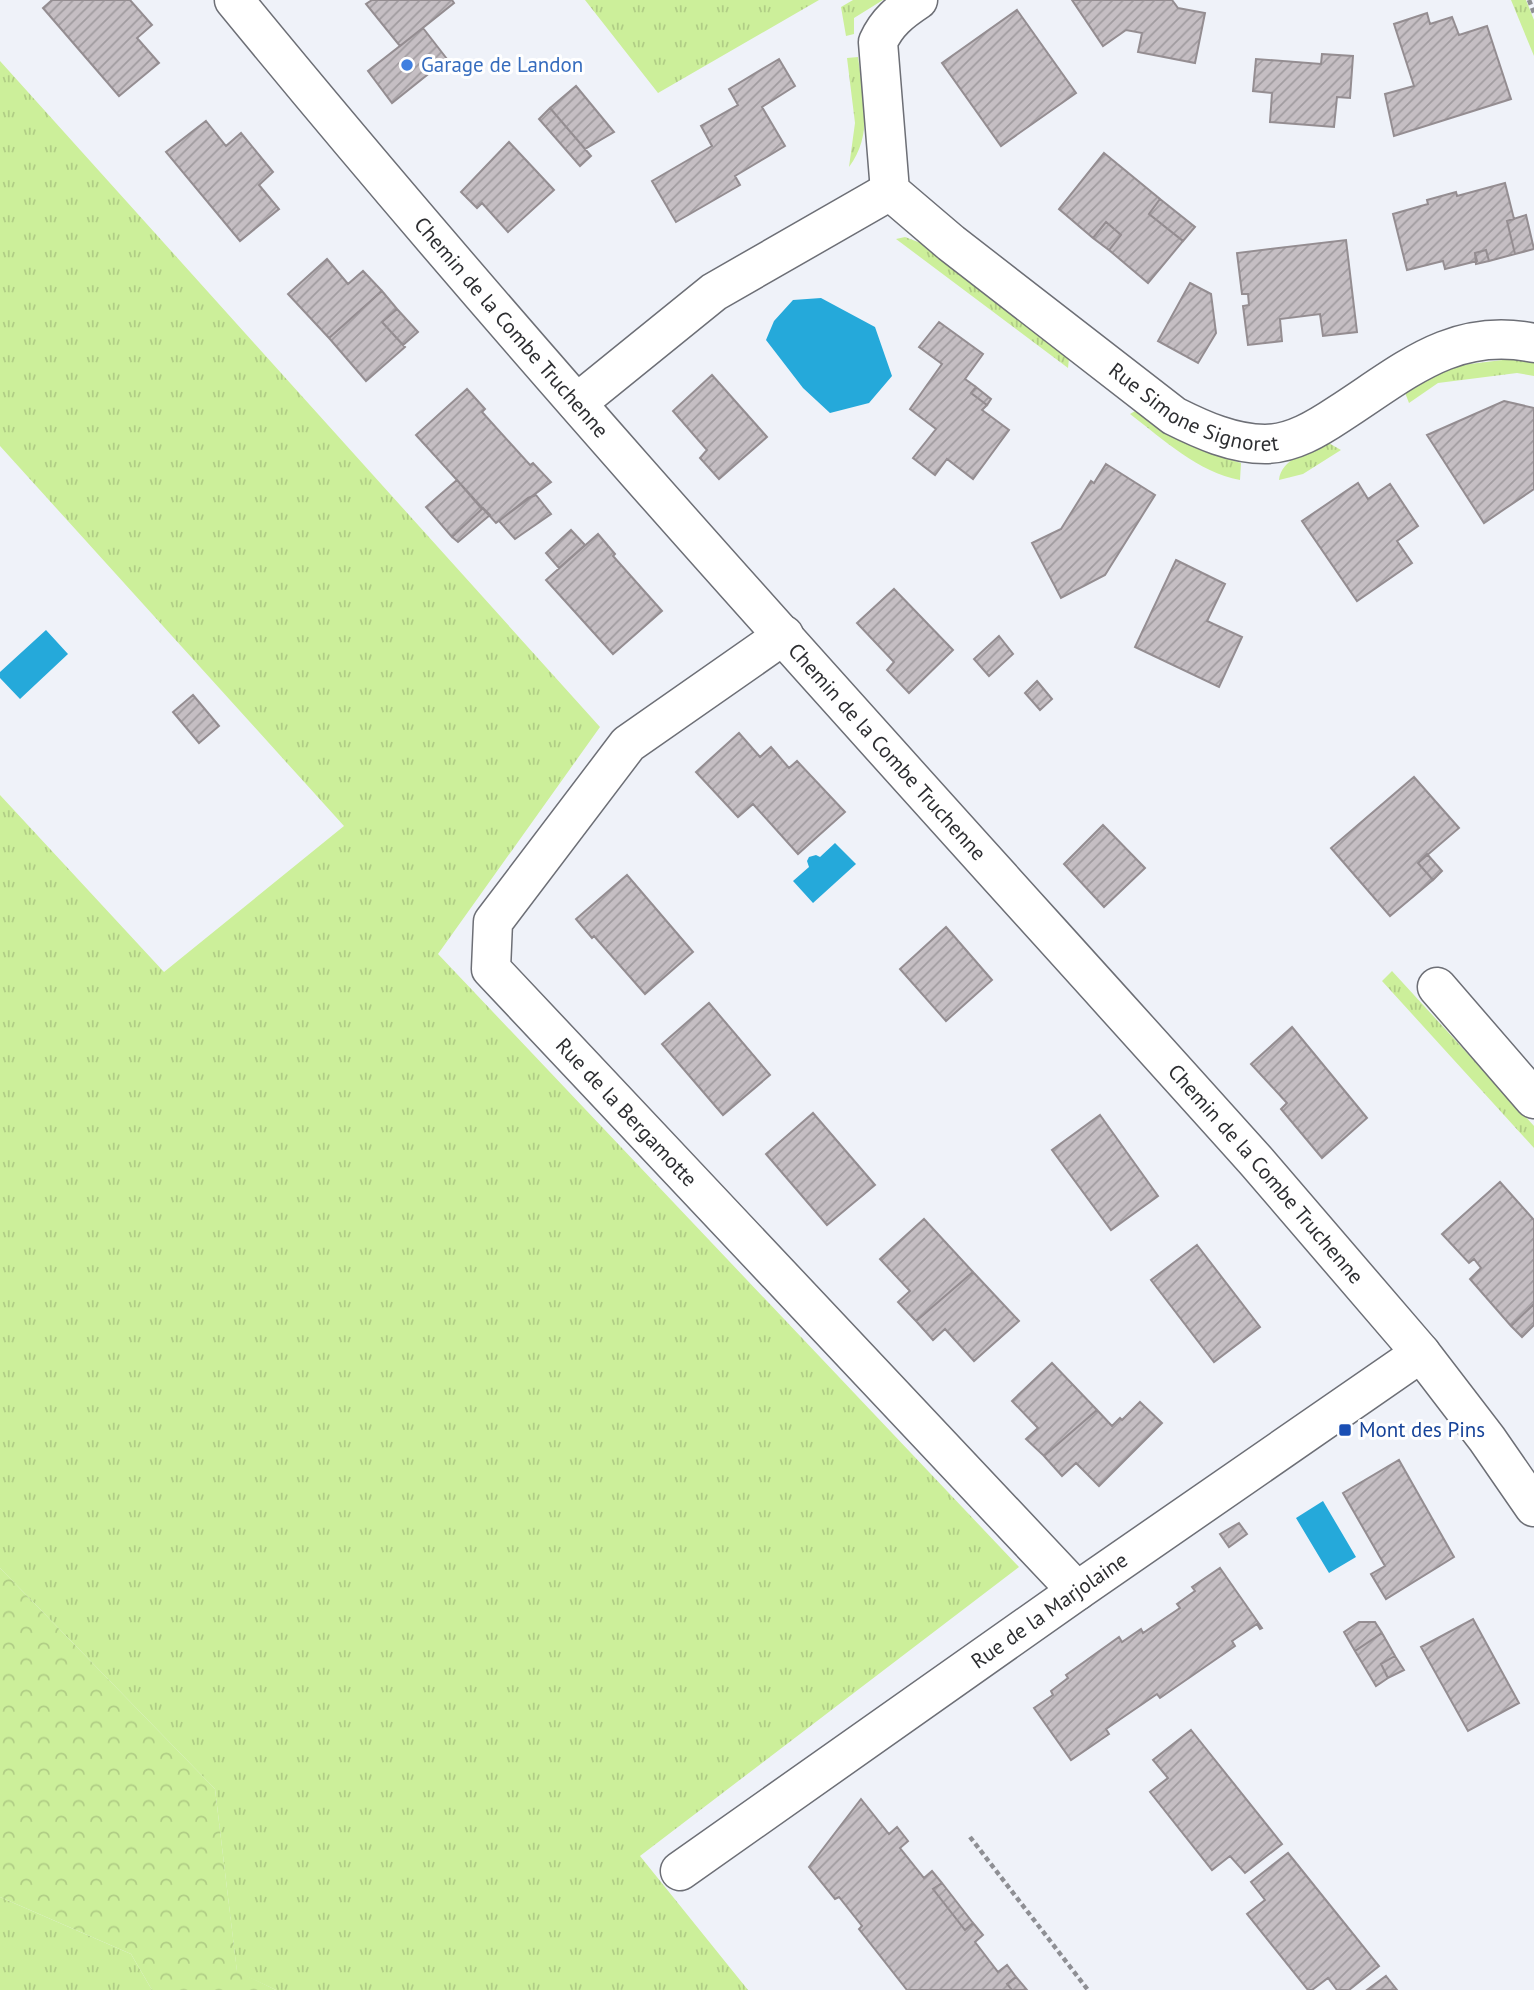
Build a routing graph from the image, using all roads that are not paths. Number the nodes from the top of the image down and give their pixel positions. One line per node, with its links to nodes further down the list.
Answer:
1 (234, 0): 5 (street, Chemin de la Combe Truchenne)
2 (918, 0): 3 (street)
3 (890, 191): 4 (street, Rue Simone Signoret); 5 (street)
4 (1534, 344)
5 (577, 403): 6 (street, Chemin de la Combe Truchenne)
6 (784, 635): 9 (street, Chemin de la Combe Truchenne); 11 (street, Rue de la Bergamotte)
7 (1437, 987): 8 (street)
8 (1534, 1099)
9 (1421, 1353): 10 (street, Chemin de la Combe Truchenne); 11 (street, Rue de la Marjolaine)
10 (1534, 1507)
11 (1077, 1591): 12 (street, Rue de la Marjolaine)
12 (680, 1871)

